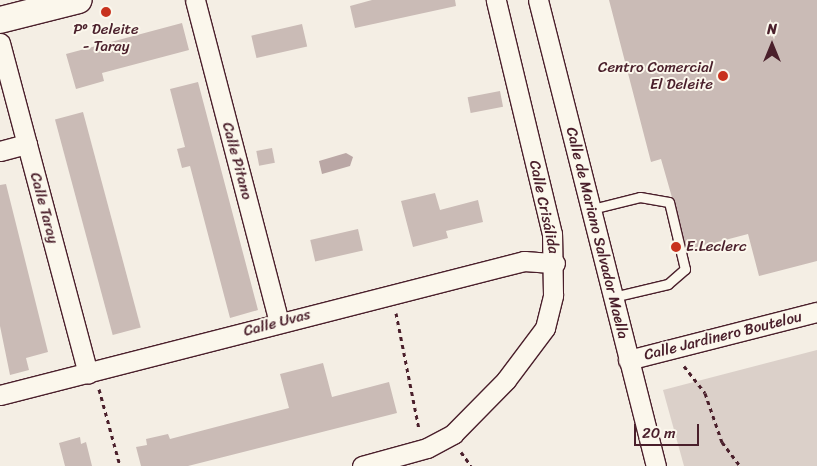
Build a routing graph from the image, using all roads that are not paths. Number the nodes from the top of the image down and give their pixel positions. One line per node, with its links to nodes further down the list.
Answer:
1 (79, 0): 5 (main road)
2 (195, 0): 13 (street, Calle Pitano)
3 (496, 0): 10 (street, Calle Crisálida)
4 (538, 0): 9 (street, Calle de Mariano Salvador Maella)
5 (12, 15)
6 (0, 43): 7 (street, Calle Taray)
7 (27, 144): 8 (street); 15 (street, Calle Taray)
8 (0, 151)
9 (592, 209): 11 (street, Calle de Mariano Salvador Maella); 11 (lane)
10 (555, 263): 13 (street, Calle Uvas); 17 (street, Calle Crisálida)
11 (613, 297): 14 (street, Calle de Mariano Salvador Maella)
12 (817, 312): 14 (street, Calle Jardinero Boutelou)
13 (279, 322): 15 (street, Calle Uvas)
14 (628, 360): 18 (street, Calle de Mariano Salvador Maella)
15 (91, 372): 16 (street, Calle Uvas)
16 (0, 395)
17 (362, 466)
18 (656, 466)

